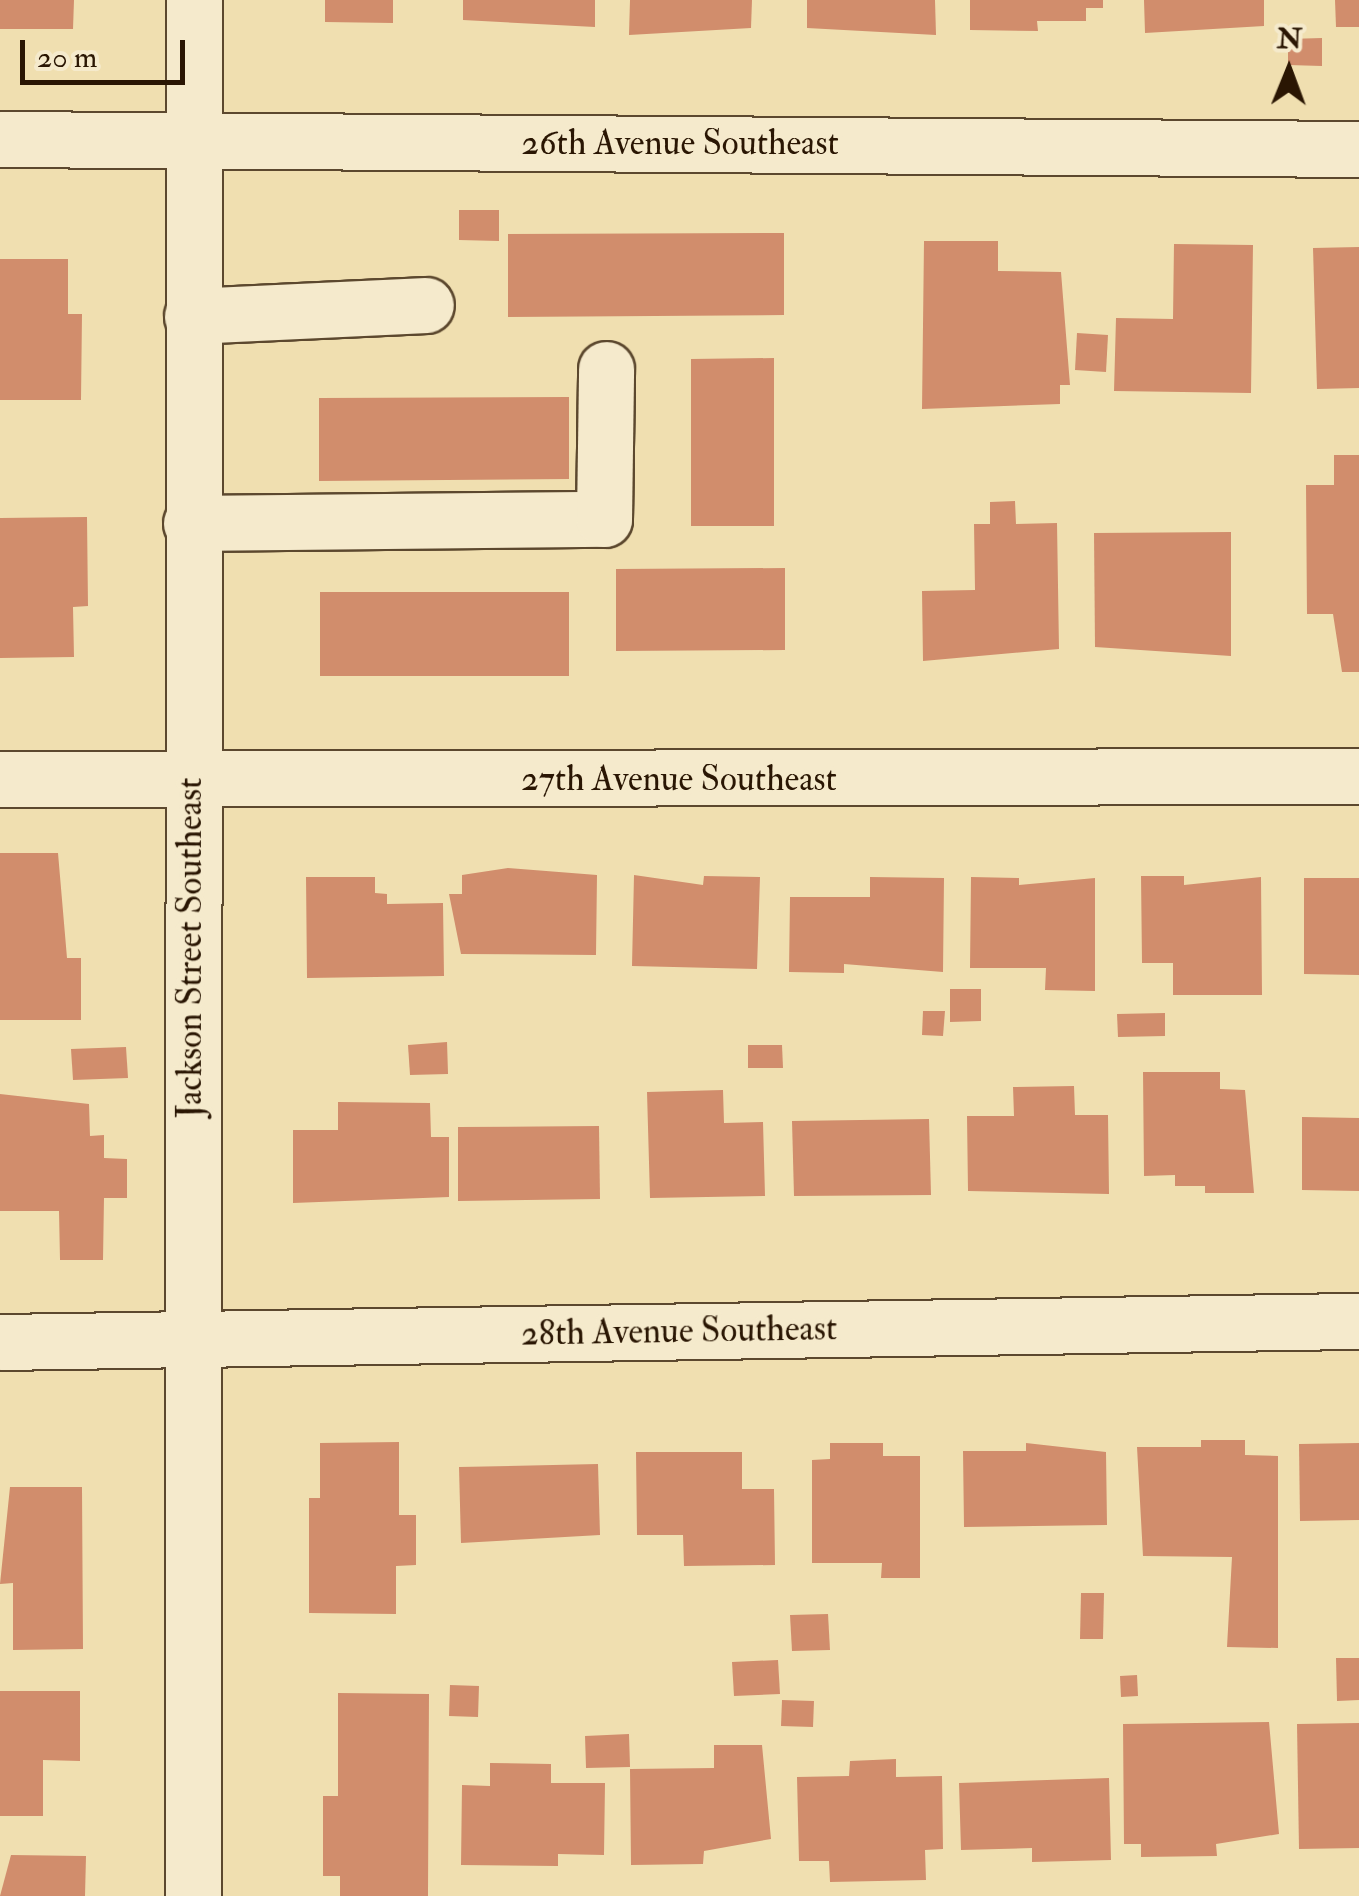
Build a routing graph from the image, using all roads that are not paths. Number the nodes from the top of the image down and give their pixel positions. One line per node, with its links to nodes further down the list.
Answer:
1 (194, 0): 3 (street, Jackson Street Southeast)
2 (0, 139): 3 (street, 26th Avenue Southeast)
3 (194, 139): 4 (street, 26th Avenue Southeast); 6 (street, Jackson Street Southeast)
4 (1359, 148)
5 (426, 305): 6 (street)
6 (192, 316): 8 (street, Jackson Street Southeast)
7 (606, 369): 8 (street)
8 (191, 523): 11 (street, Jackson Street Southeast)
9 (1359, 776): 11 (street, 27th Avenue Southeast)
10 (0, 779): 11 (street, 27th Avenue Southeast)
11 (189, 781): 13 (street, Jackson Street Southeast)
12 (1359, 1321): 13 (street, 28th Avenue Southeast)
13 (194, 1338): 14 (street, 28th Avenue Southeast); 15 (street, Jackson Street Southeast)
14 (0, 1342)
15 (194, 1896)

